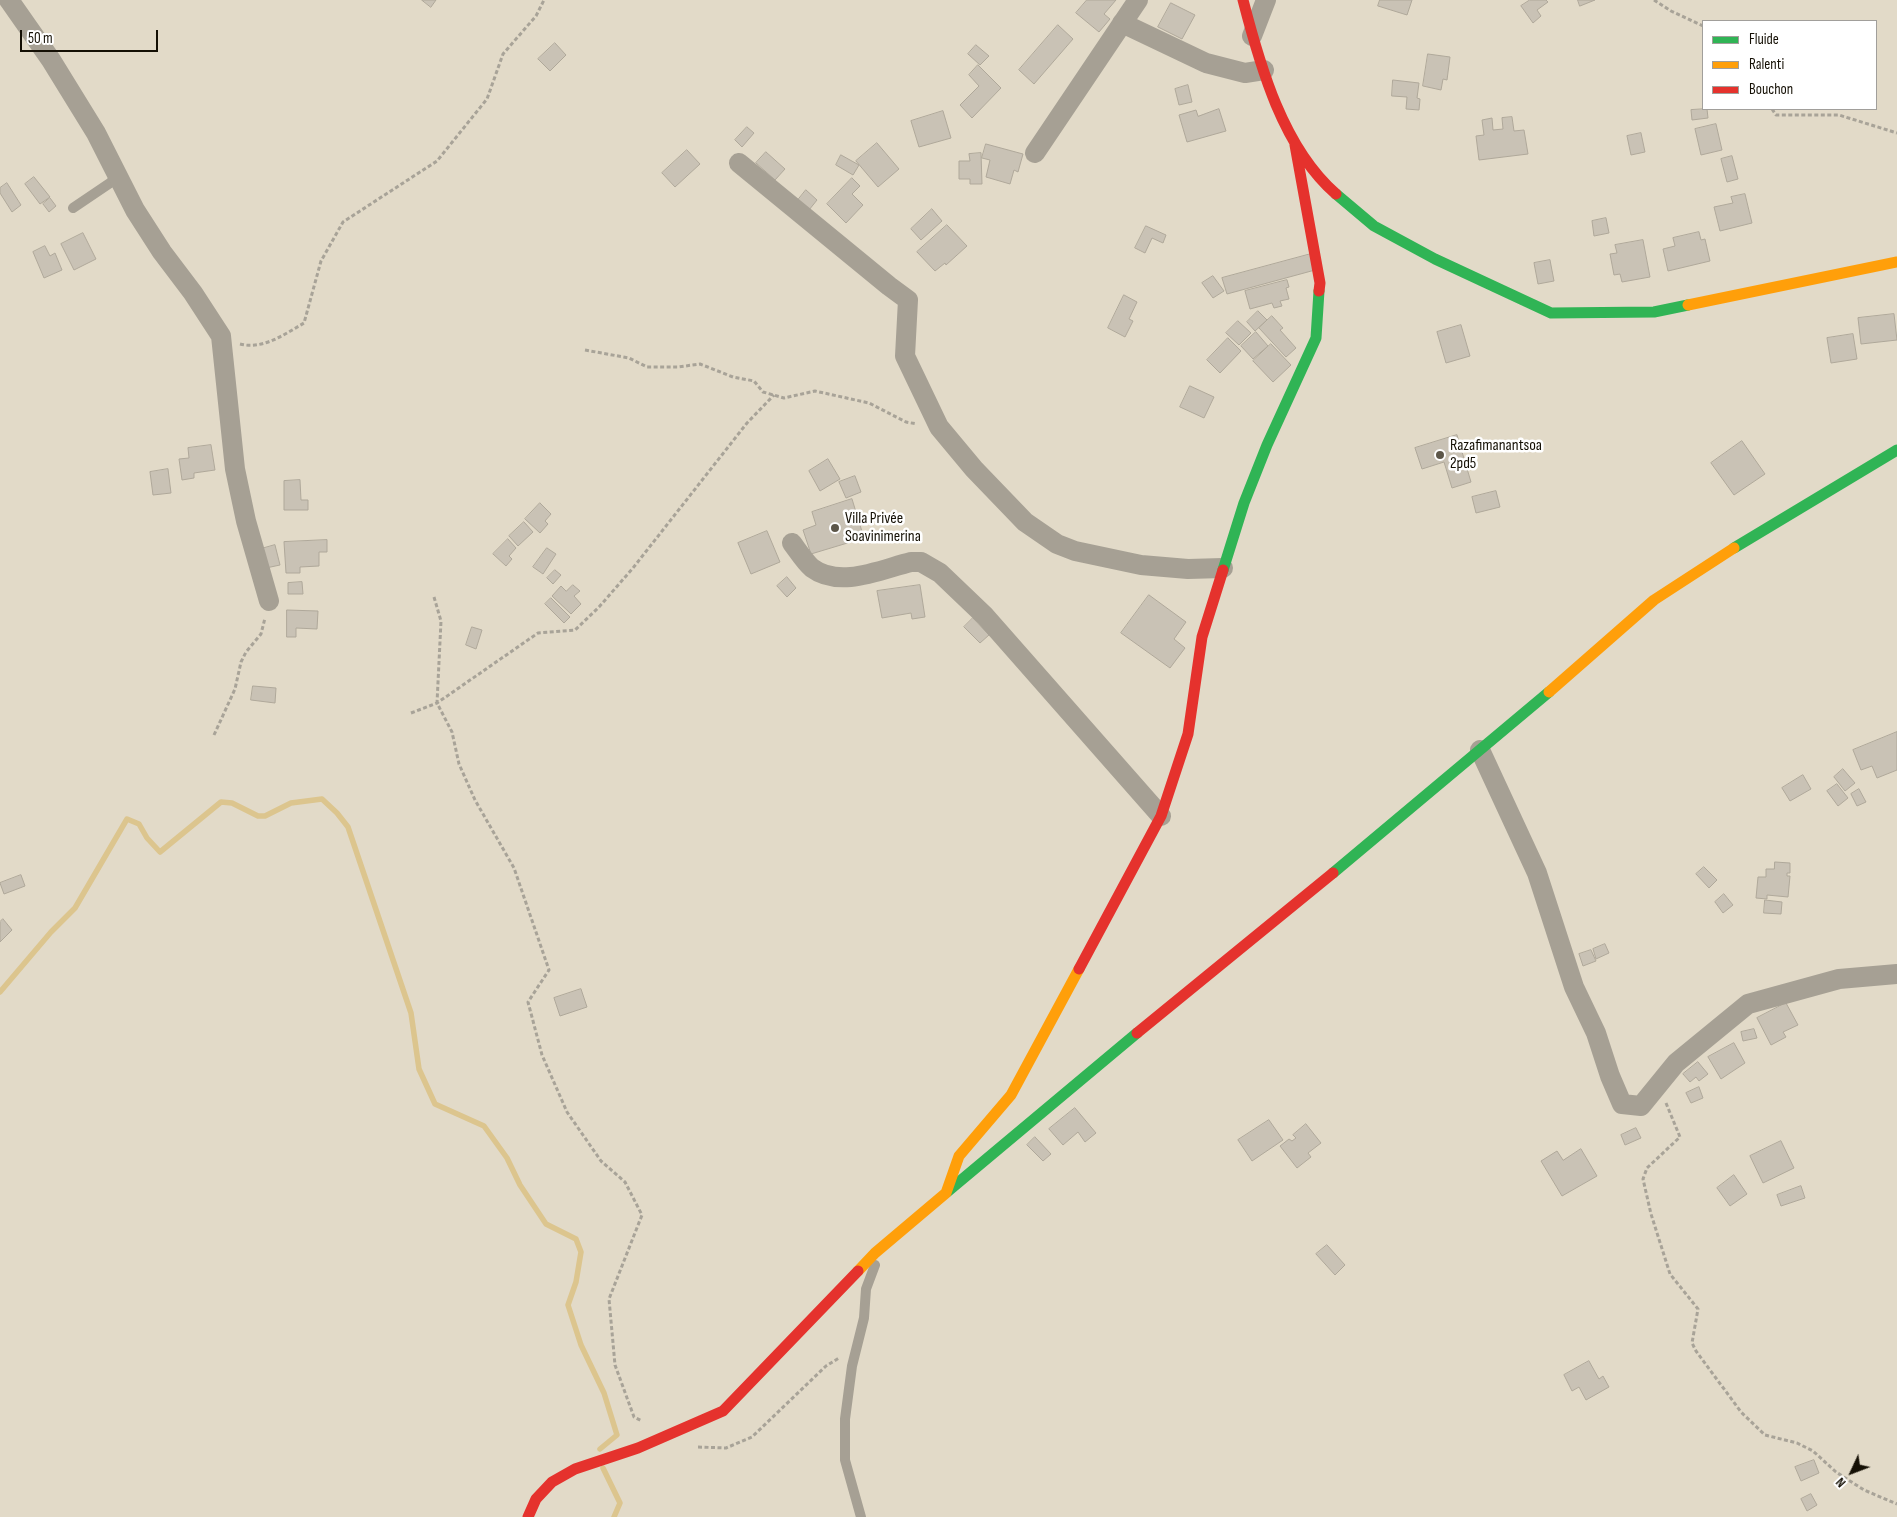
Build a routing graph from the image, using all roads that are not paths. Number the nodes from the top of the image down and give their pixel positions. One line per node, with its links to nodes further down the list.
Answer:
1 (9, 0): 11 (street)
2 (1138, 0): 5 (street)
3 (1243, 0): 6 (street)
4 (1266, 0): 6 (street)
5 (1122, 23): 7 (street); 9 (street)
6 (1252, 36): 7 (street)
7 (1264, 70): 8 (street)
8 (1295, 145): 13 (street); 16 (street)
9 (1035, 153)
10 (739, 163): 16 (street)
11 (118, 176): 12 (lane); 17 (street)
12 (74, 208)
13 (1897, 262)
14 (1897, 450): 18 (street)
15 (792, 544): 19 (street)
16 (1223, 568): 19 (street)
17 (269, 601)
18 (1480, 750): 20 (street); 21 (street)
19 (1161, 816): 21 (street)
20 (1897, 974)
21 (946, 1193): 22 (street)
22 (882, 1248): 23 (street); 24 (lane)
23 (528, 1517)
24 (861, 1517)

